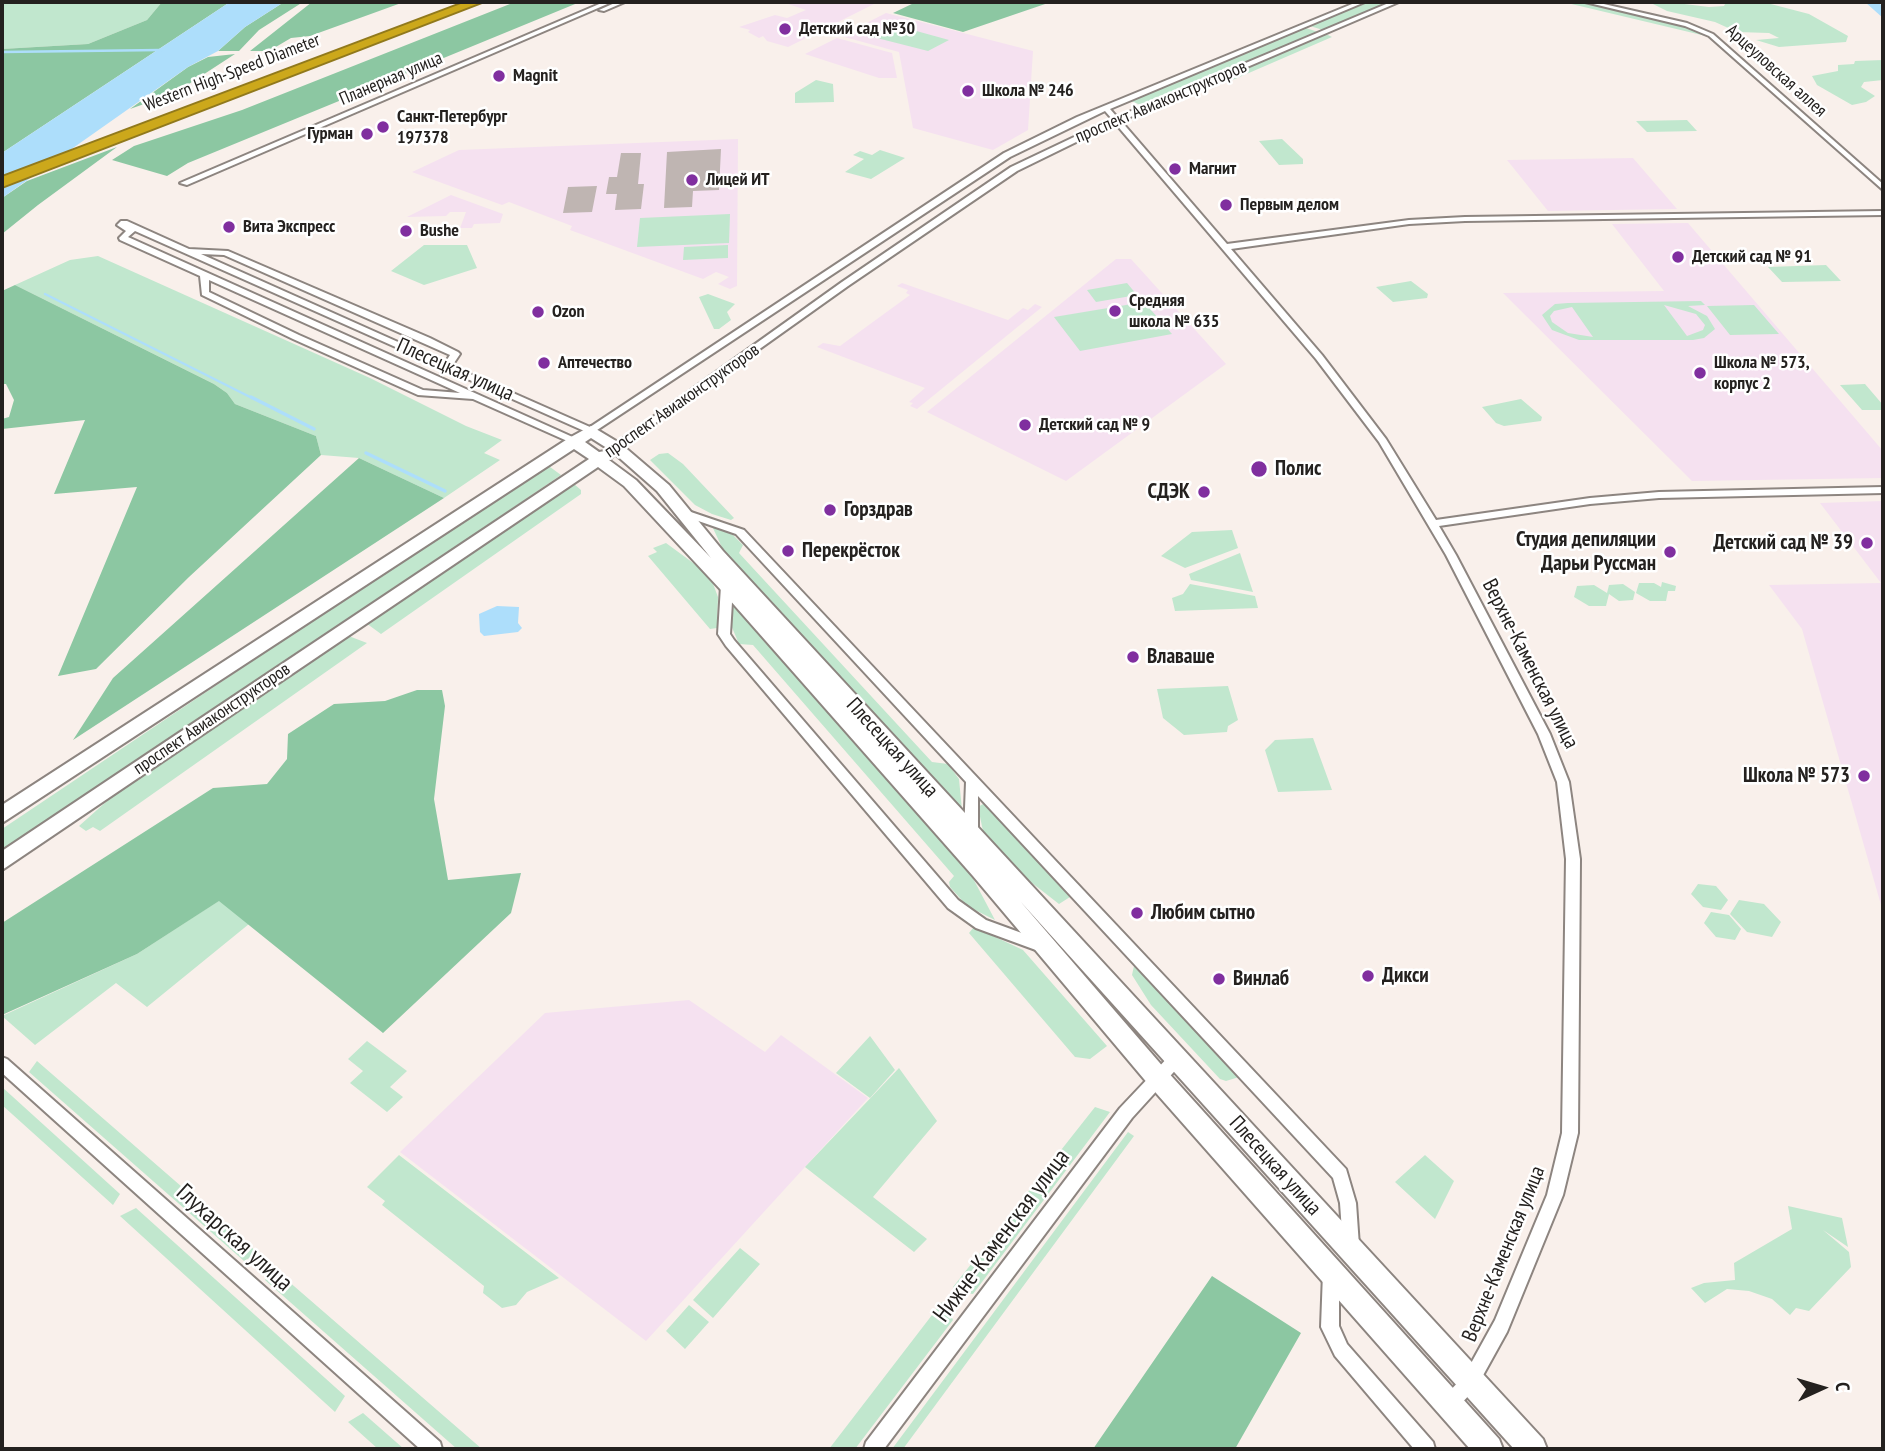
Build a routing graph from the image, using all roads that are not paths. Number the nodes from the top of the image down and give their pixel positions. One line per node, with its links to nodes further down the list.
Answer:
1 (452, 2): 8 (highway, Western High-Speed Diameter)
2 (476, 2): 8 (highway, Western High-Speed Diameter)
3 (609, 2): 14 (street, Планерная улица)
4 (622, 2): 13 (street, Планерная улица)
5 (1362, 2): 9 (street, проспект Авиаконструкторов)
6 (1396, 2): 10 (street, проспект Авиаконструкторов)
7 (1588, 2): 15 (street, Арцеуловская аллея)
8 (237, 87): 11 (highway, Western High-Speed Diameter); 12 (highway, Western High-Speed Diameter)
9 (1106, 108): 10 (street, Верхне-Каменская улица); 22 (street, проспект Авиаконструкторов)
10 (1116, 121): 17 (street, Верхне-Каменская улица); 24 (street, проспект Авиаконструкторов)
11 (2, 170)
12 (2, 181)
13 (211, 181)
14 (184, 183)
15 (1883, 188)
16 (1883, 214): 17 (street)
17 (1225, 247): 28 (street, Верхне-Каменская улица)
18 (185, 251): 19 (street, Плесецкая улица); 20 (street, Плесецкая улица); 20 (street)
19 (204, 274): 21 (street, Плесецкая улица); 21 (street)
20 (447, 367): 22 (street, Плесецкая улица)
21 (478, 398): 23 (street, Плесецкая улица)
22 (591, 431): 23 (street, проспект Авиаконструкторов); 24 (street, Плесецкая улица)
23 (574, 440): 25 (street, Плесецкая улица); 31 (street, проспект Авиаконструкторов)
24 (616, 447): 25 (street, проспект Авиаконструкторов); 27 (street, Плесецкая улица)
25 (599, 459): 29 (street, Плесецкая улица); 33 (street, проспект Авиаконструкторов)
26 (1883, 490): 28 (street)
27 (685, 513): 30 (street); 32 (street, Плесецкая улица)
28 (1434, 524): 40 (street, Верхне-Каменская улица)
29 (727, 586): 34 (street, Плесецкая улица); 34 (street)
30 (972, 781): 32 (street); 38 (street)
31 (2, 815)
32 (971, 835): 35 (street, Плесецкая улица)
33 (2, 862)
34 (1044, 947): 37 (street, Плесецкая улица)
35 (1177, 1058): 37 (street, Нижне-Каменская улица); 38 (street, Плесецкая улица)
36 (2, 1064): 42 (street, Глухарская улица)
37 (1157, 1077): 39 (street, Плесецкая улица); 43 (street, Нижне-Каменская улица)
38 (1352, 1250): 40 (street, Плесецкая улица)
39 (1331, 1273): 41 (street, Плесецкая улица); 44 (street)
40 (1470, 1381): 41 (street, Верхне-Каменская улица); 46 (street, Плесецкая улица)
41 (1449, 1404): 45 (street, Плесецкая улица)
42 (433, 1449)
43 (873, 1449)
44 (1426, 1449)
45 (1489, 1449)
46 (1533, 1449)

